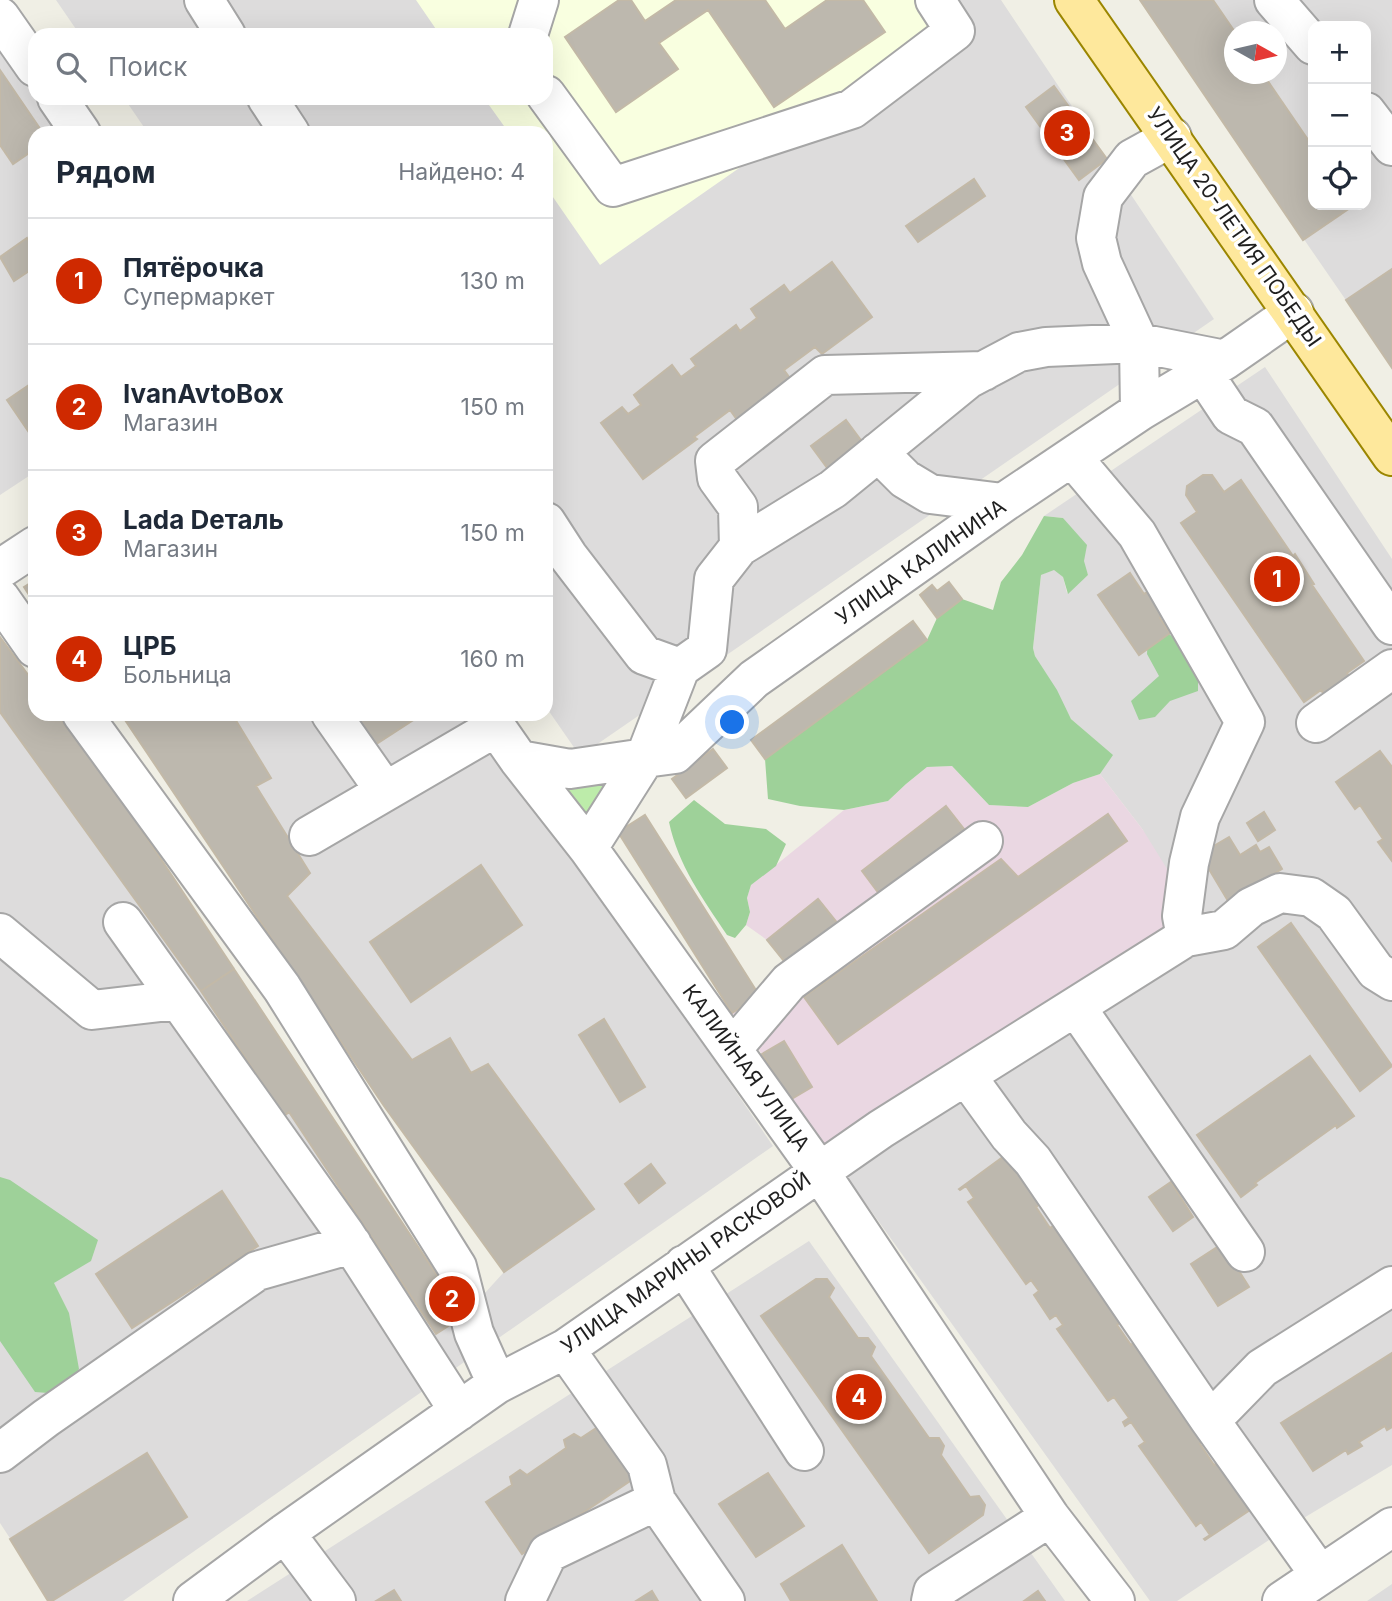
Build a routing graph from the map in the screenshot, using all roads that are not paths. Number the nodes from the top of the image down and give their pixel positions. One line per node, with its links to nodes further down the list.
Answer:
1 (204, 0): 7 (street)
2 (540, 0): 8 (street)
3 (935, 0): 13 (street)
4 (1074, 0): 17 (main road, УЛИЦА 20-ЛЕТИЯ ПОБЕДЫ)
5 (1274, 0): 9 (street)
6 (0, 17): 10 (street)
7 (222, 28)
8 (530, 28)
9 (1308, 39)
10 (28, 57)
11 (62, 105): 15 (street)
12 (272, 105): 16 (street)
13 (553, 105)
14 (1371, 119): 18 (street)
15 (76, 126)
16 (285, 126)
17 (1172, 137): 19 (main road, УЛИЦА 20-ЛЕТИЯ ПОБЕДЫ); 20 (street)
18 (1392, 146)
19 (1294, 313): 21 (street, УЛИЦА КАЛИНИНА); 25 (main road, УЛИЦА 20-ЛЕТИЯ ПОБЕДЫ)
20 (1139, 343): 21 (street); 22 (street); 23 (street)
21 (1214, 367): 23 (street, УЛИЦА КАЛИНИНА); 33 (street)
22 (984, 371): 24 (street); 29 (street)
23 (1140, 411): 26 (street, УЛИЦА КАЛИНИНА)
24 (878, 452): 27 (street); 29 (street)
25 (1392, 456)
26 (1072, 457): 27 (street, УЛИЦА КАЛИНИНА); 51 (street)
27 (1003, 503): 37 (street, УЛИЦА КАЛИНИНА)
28 (553, 533): 35 (street)
29 (739, 547): 35 (street)
30 (28, 551): 31 (street)
31 (0, 569)
32 (0, 598): 34 (street)
33 (1392, 625)
34 (28, 638)
35 (694, 659): 37 (street); 43 (street)
36 (1392, 669): 42 (street)
37 (754, 679): 43 (street, УЛИЦА КАЛИНИНА)
38 (87, 721): 63 (street)
39 (336, 721): 45 (street)
40 (490, 721): 45 (street)
41 (493, 721): 44 (street, КАЛИЙНАЯ УЛИЦА)
42 (1316, 723)
43 (645, 758): 44 (street, УЛИЦА КАЛИНИНА); 48 (street)
44 (519, 760): 48 (street, КАЛИЙНАЯ УЛИЦА)
45 (385, 791): 46 (street)
46 (309, 836)
47 (983, 841): 55 (street)
48 (588, 848): 55 (street, КАЛИЙНАЯ УЛИЦА)
49 (123, 922): 53 (street)
50 (0, 933): 53 (street)
51 (1186, 937): 52 (street); 54 (street, УЛИЦА МАРИНЫ РАСКОВОЙ)
52 (1392, 981)
53 (178, 1000): 58 (street)
54 (1076, 1007): 56 (street, УЛИЦА МАРИНЫ РАСКОВОЙ); 59 (street)
55 (732, 1049): 57 (street, КАЛИЙНАЯ УЛИЦА)
56 (967, 1077): 57 (street, УЛИЦА МАРИНЫ РАСКОВОЙ); 65 (street)
57 (819, 1171): 60 (street, УЛИЦА МАРИНЫ РАСКОВОЙ); 69 (street, КАЛИЙНАЯ УЛИЦА)
58 (352, 1244): 64 (street); 67 (street)
59 (1245, 1252)
60 (684, 1265): 62 (street, УЛИЦА МАРИНЫ РАСКОВОЙ); 66 (street)
61 (1392, 1286): 65 (street)
62 (565, 1349): 63 (street, УЛИЦА МАРИНЫ РАСКОВОЙ); 68 (street)
63 (497, 1384): 64 (street, УЛИЦА МАРИНЫ РАСКОВОЙ)
64 (459, 1411): 71 (street, УЛИЦА МАРИНЫ РАСКОВОЙ)
65 (1209, 1419): 72 (street)
66 (804, 1451)
67 (0, 1453)
68 (656, 1501): 75 (street); 76 (street)
69 (1050, 1517): 77 (street); 78 (street, КАЛИЙНАЯ УЛИЦА)
70 (1392, 1527): 72 (street)
71 (285, 1533): 73 (street, УЛИЦА МАРИНЫ РАСКОВОЙ); 74 (street)
72 (1297, 1593)
73 (194, 1601)
74 (336, 1601)
75 (525, 1601)
76 (724, 1601)
77 (931, 1601)
78 (1115, 1601)

